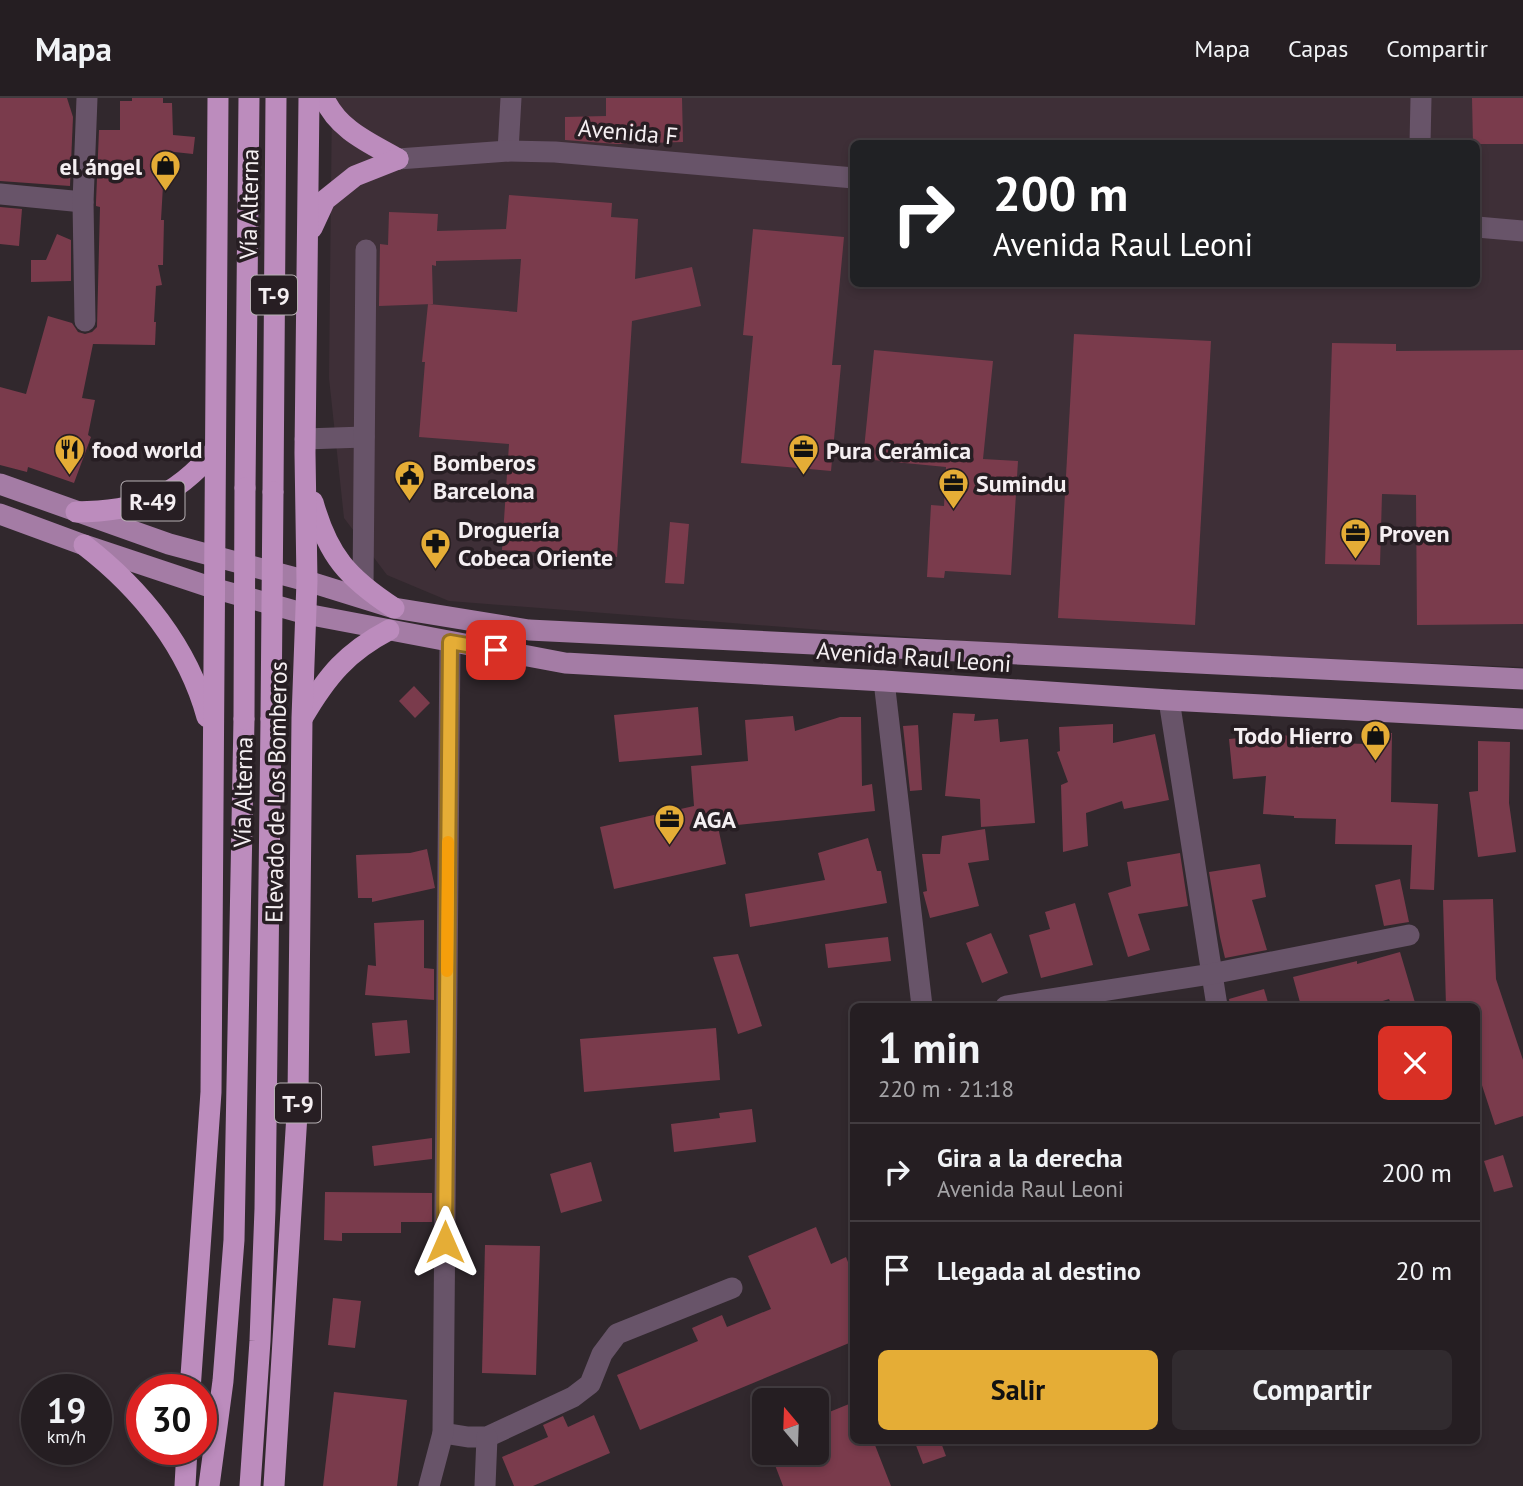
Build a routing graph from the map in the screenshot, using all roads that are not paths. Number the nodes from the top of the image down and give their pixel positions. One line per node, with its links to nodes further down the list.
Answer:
1 (87, 98): 14 (street)
2 (218, 98): 22 (highway, T-9)
3 (249, 98): 24 (highway, Vía Alterna / T-9)
4 (276, 98): 54 (highway, Vía Alterna / T-9, bridge)
5 (309, 98): 17 (highway, Elevado de Los Bomberos / T-9)
6 (324, 98): 11 (highway)
7 (510, 98): 10 (street)
8 (1422, 98): 9 (street)
9 (1420, 140)
10 (508, 151): 11 (street, Avenida F); 12 (street, Avenida F)
11 (398, 159): 17 (highway)
12 (850, 178)
13 (0, 194): 14 (street)
14 (83, 202): 19 (street)
15 (1480, 227): 16 (street)
16 (1523, 231)
17 (308, 236): 21 (highway, Elevado de Los Bomberos / T-9)
18 (366, 250): 20 (street)
19 (85, 321)
20 (364, 437): 21 (street); 31 (street)
21 (305, 446): 29 (highway, Elevado de Los Bomberos / T-9); 31 (highway, T-9)
22 (214, 451): 25 (highway, R-49); 28 (highway, T-9)
23 (0, 484): 25 (main road, R-49)
24 (245, 488): 53 (highway, Elevado de Los Bomberos / T-9, bridge)
25 (76, 512): 28 (main road, R-49)
26 (0, 514): 27 (main road, R-49)
27 (84, 545): 30 (main road, R-49); 41 (highway, T-9)
28 (213, 556): 29 (main road, R-49); 30 (highway, T-9)
29 (307, 581): 32 (main road, Avenida Raul Leoni / R-49); 33 (highway, Elevado de Los Bomberos / T-9)
30 (213, 588): 33 (main road, R-49); 41 (highway, T-9)
31 (363, 588): 32 (highway, T-9)
32 (394, 608): 36 (main road, Avenida Raul Leoni / R-49)
33 (306, 614): 34 (main road, Avenida Raul Leoni / R-49); 39 (highway, Elevado de Los Bomberos / T-9)
34 (390, 630): 35 (main road, Avenida Raul Leoni / R-49); 39 (highway)
35 (450, 642): 37 (main road, Avenida Raul Leoni / R-49); 49 (street)
36 (1523, 679)
37 (884, 681): 38 (main road, Avenida Raul Leoni / R-49); 44 (street)
38 (1169, 700): 40 (main road, Avenida Raul Leoni / R-49); 43 (street)
39 (302, 718): 55 (highway, Elevado de Los Bomberos / T-9)
40 (1523, 719)
41 (212, 739): 48 (highway, T-9)
42 (1409, 935): 43 (street)
43 (1212, 975): 45 (street); 46 (street)
44 (922, 1003)
45 (1026, 1003)
46 (1217, 1003)
47 (732, 1288): 50 (street)
48 (191, 1374)
49 (443, 1433): 50 (street); 56 (street)
50 (487, 1437): 57 (street)
51 (186, 1465): 52 (highway)
52 (185, 1486)
53 (209, 1486)
54 (250, 1486)
55 (274, 1486)
56 (429, 1486)
57 (485, 1486)

